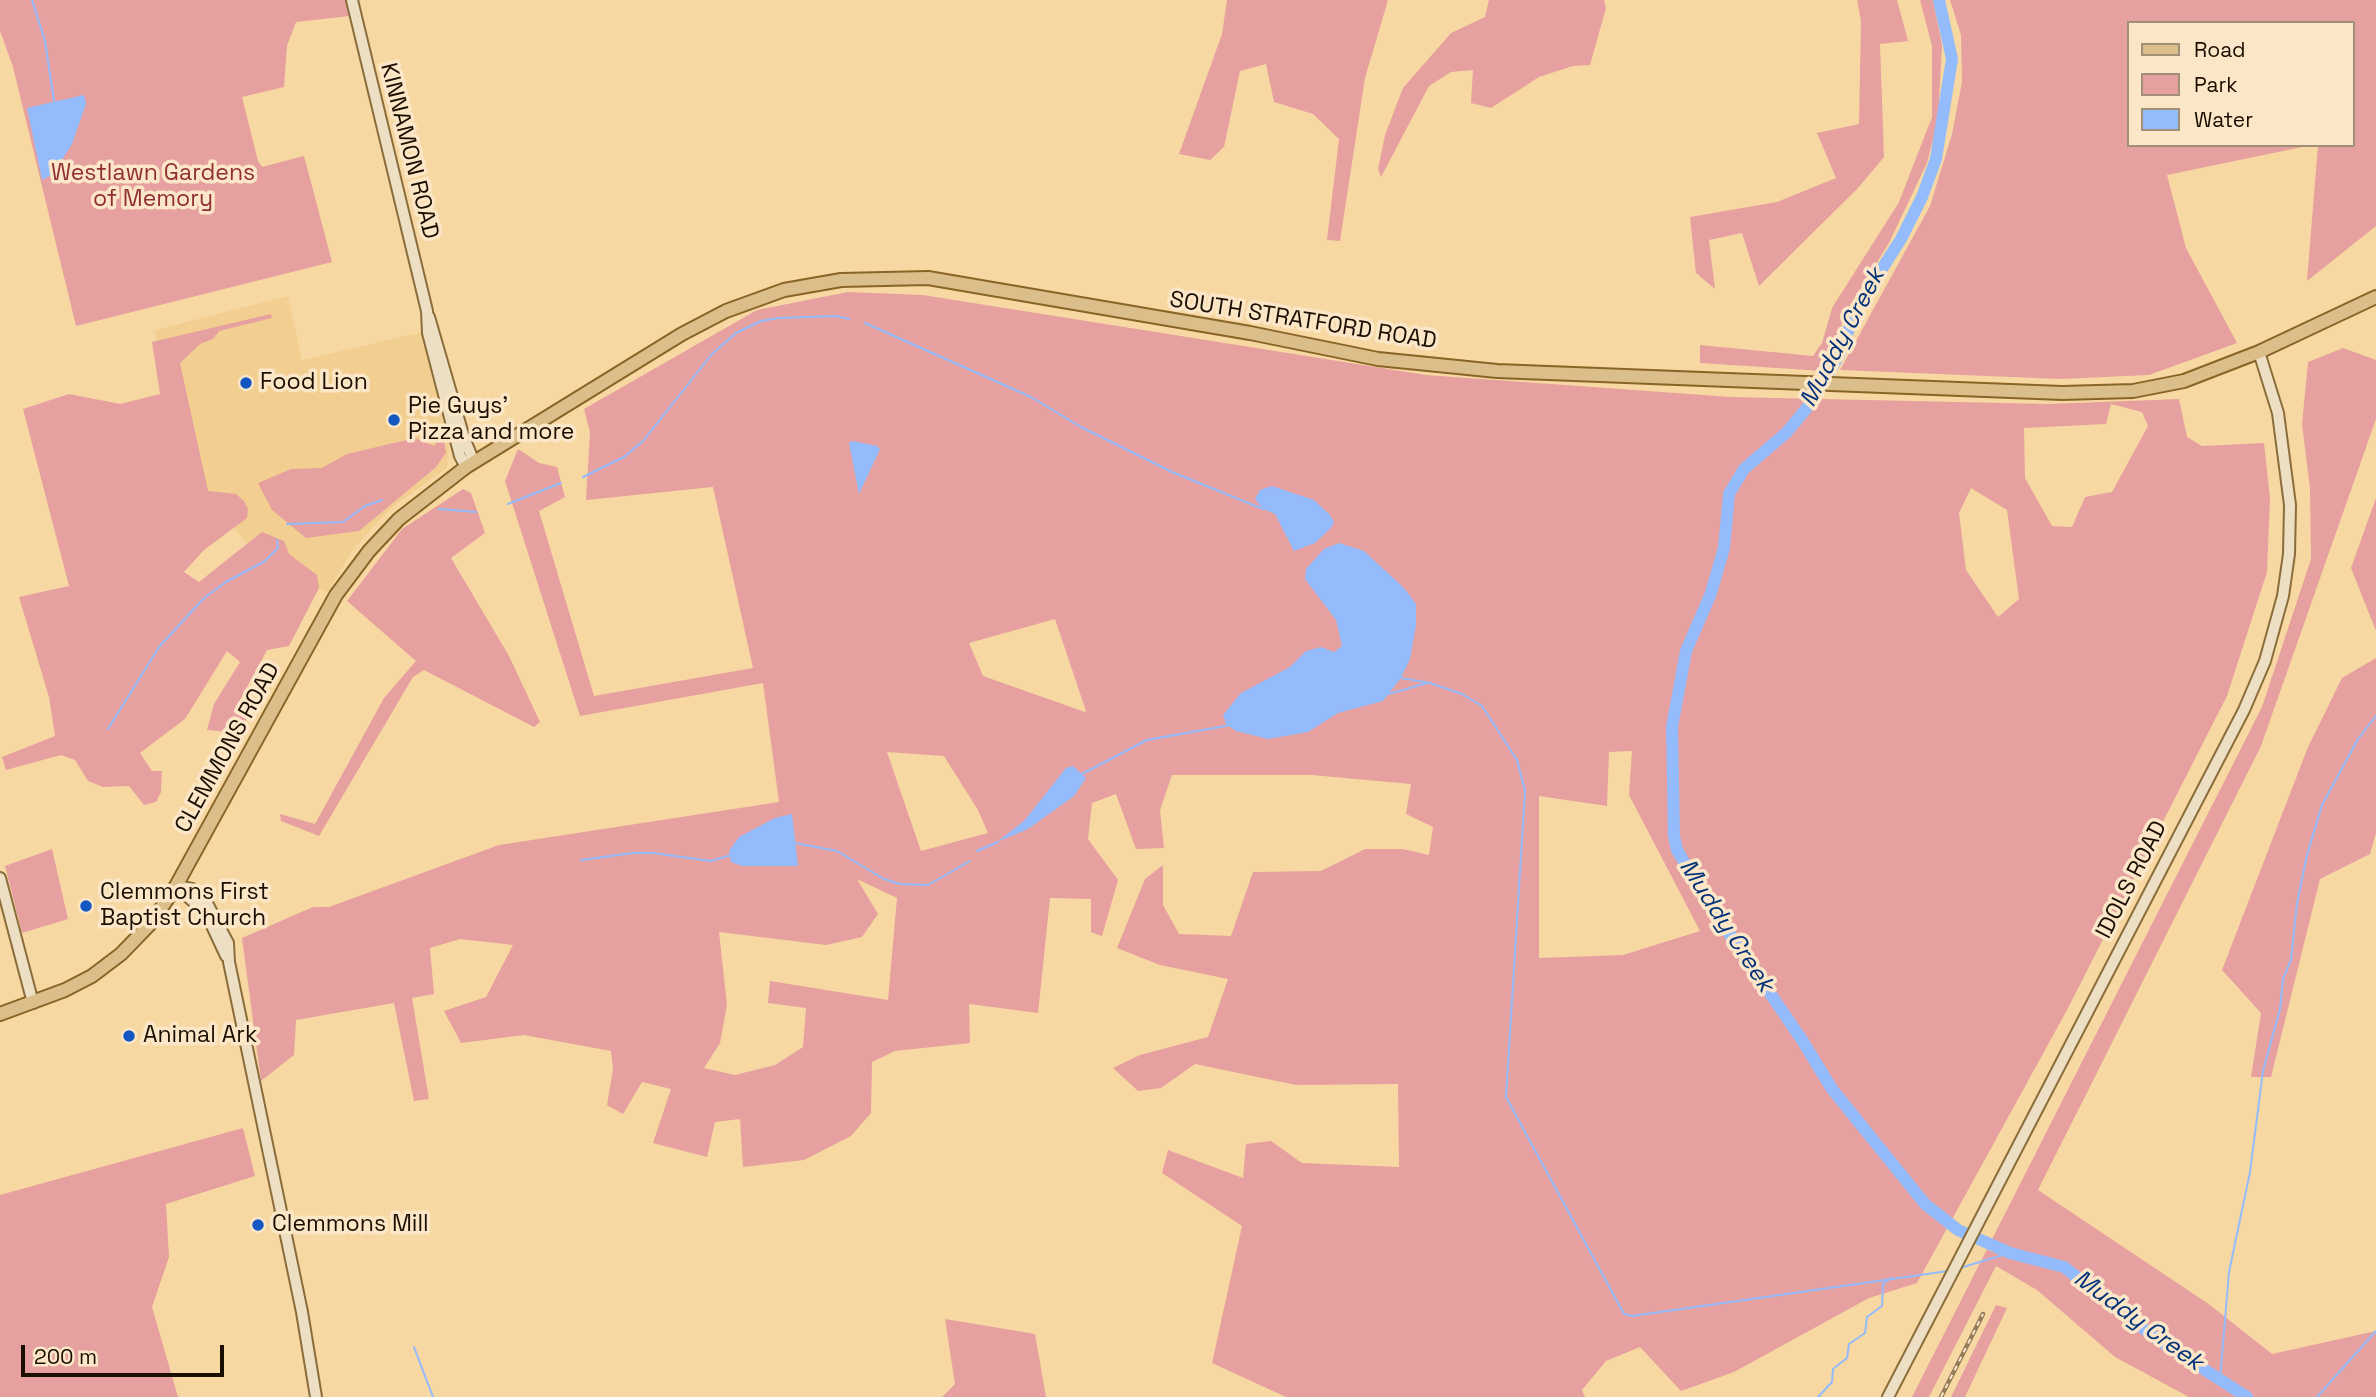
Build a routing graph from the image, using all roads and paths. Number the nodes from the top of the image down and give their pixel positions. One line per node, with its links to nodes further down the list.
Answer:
1 (352, 0): 4 (main road, KINNAMON ROAD)
2 (2376, 297): 3 (main road, SOUTH STRATFORD ROAD)
3 (2259, 352): 4 (main road, SOUTH STRATFORD ROAD); 10 (main road, IDOLS ROAD)
4 (470, 464): 6 (main road, CLEMMONS ROAD)
5 (0, 878): 7 (main road)
6 (176, 886): 7 (main road, CLEMMONS ROAD); 9 (main road)
7 (33, 1003): 8 (main road, CLEMMONS ROAD)
8 (0, 1014)
9 (316, 1397)
10 (1888, 1397)

